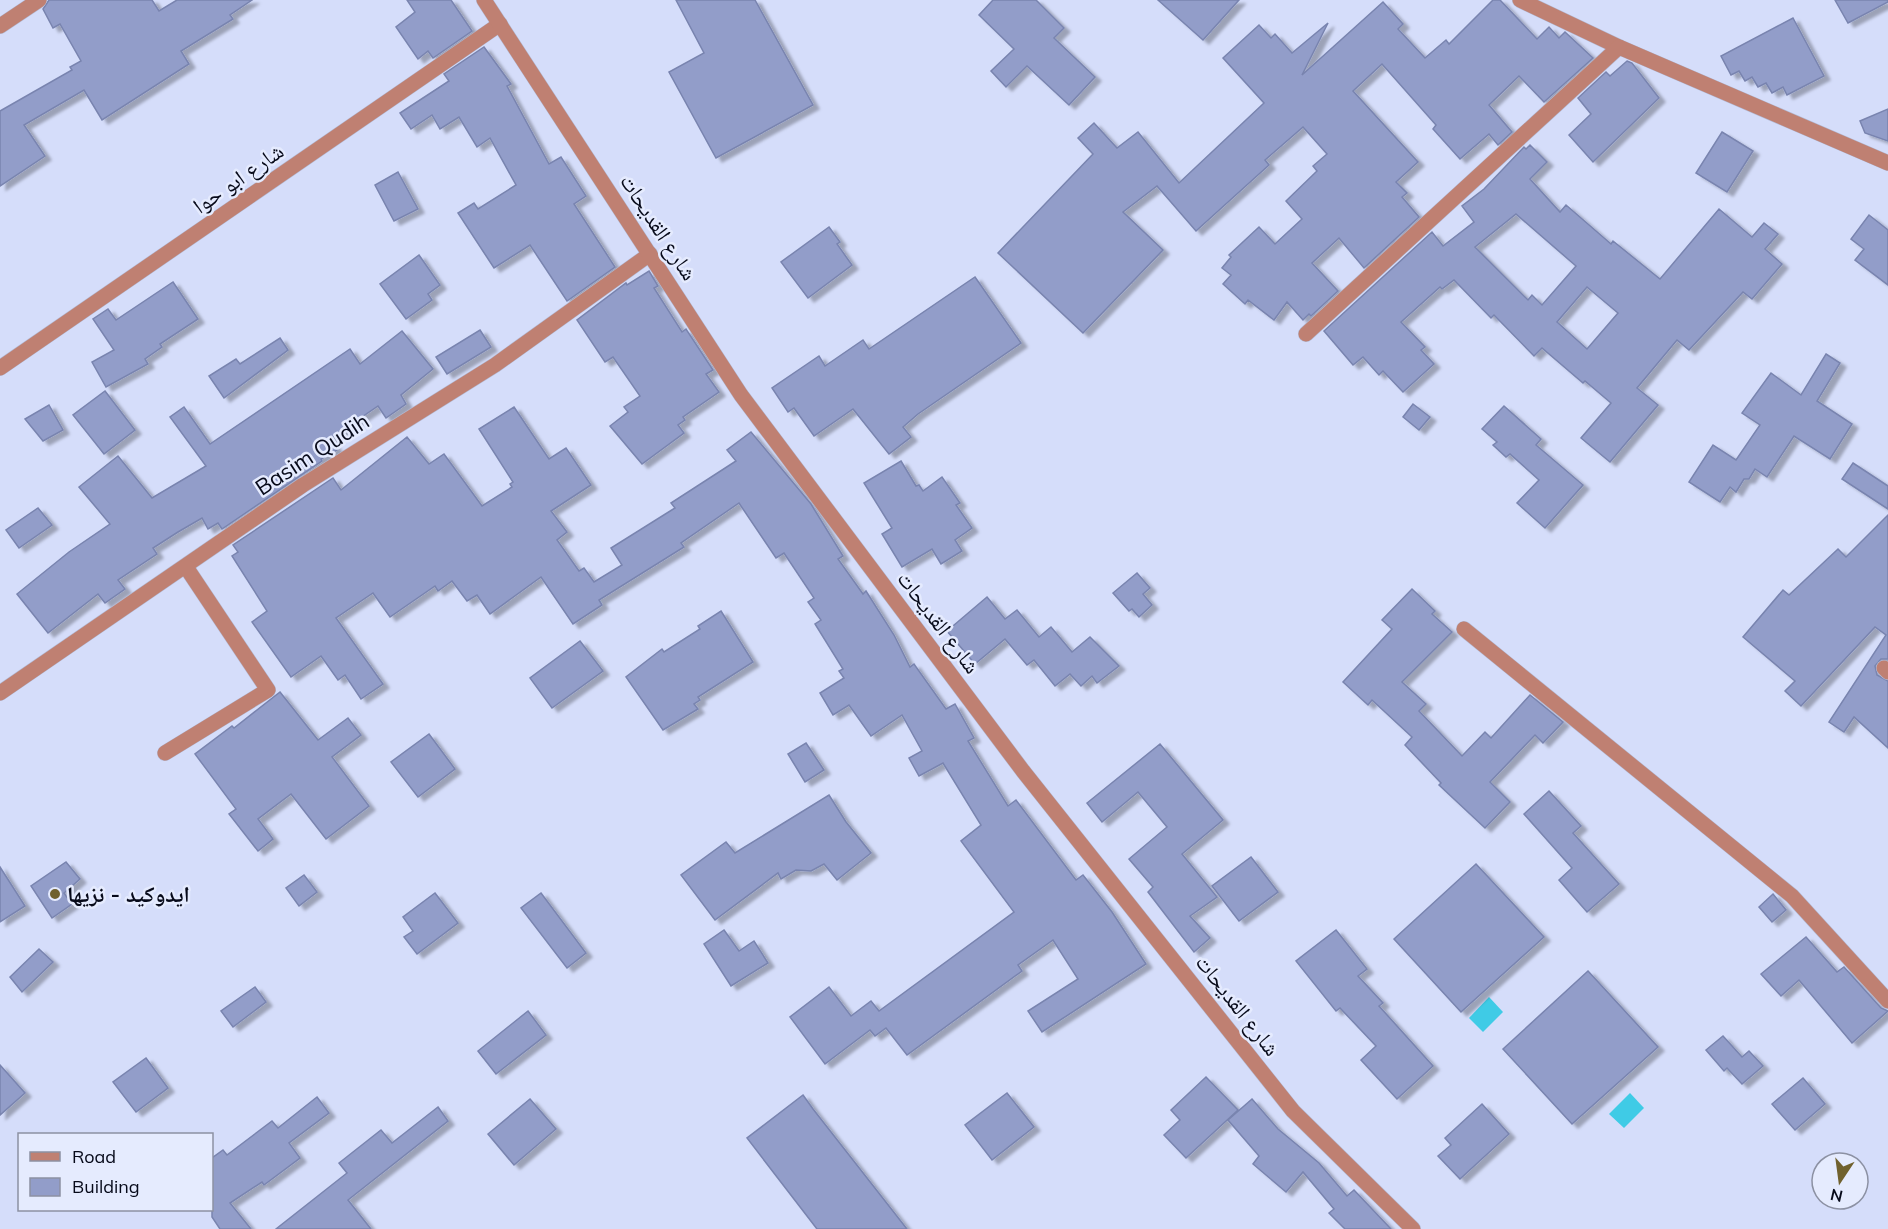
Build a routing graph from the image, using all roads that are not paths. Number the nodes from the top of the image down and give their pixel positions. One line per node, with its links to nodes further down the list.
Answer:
1 (39, 0): 5 (street)
2 (484, 0): 4 (street, شارع القديحات)
3 (1520, 0): 6 (street)
4 (500, 24): 8 (street, شارع القديحات); 10 (street, شارع ابو حوا)
5 (0, 26)
6 (1619, 47): 7 (street); 9 (street)
7 (1888, 163)
8 (650, 254): 11 (street, Basim Qudih); 16 (street, شارع القديحات)
9 (1306, 334)
10 (0, 368)
11 (186, 567): 13 (street, Basim Qudih); 14 (street)
12 (1464, 629): 15 (street)
13 (0, 693)
14 (165, 753)
15 (1888, 1000)
16 (1413, 1229)

